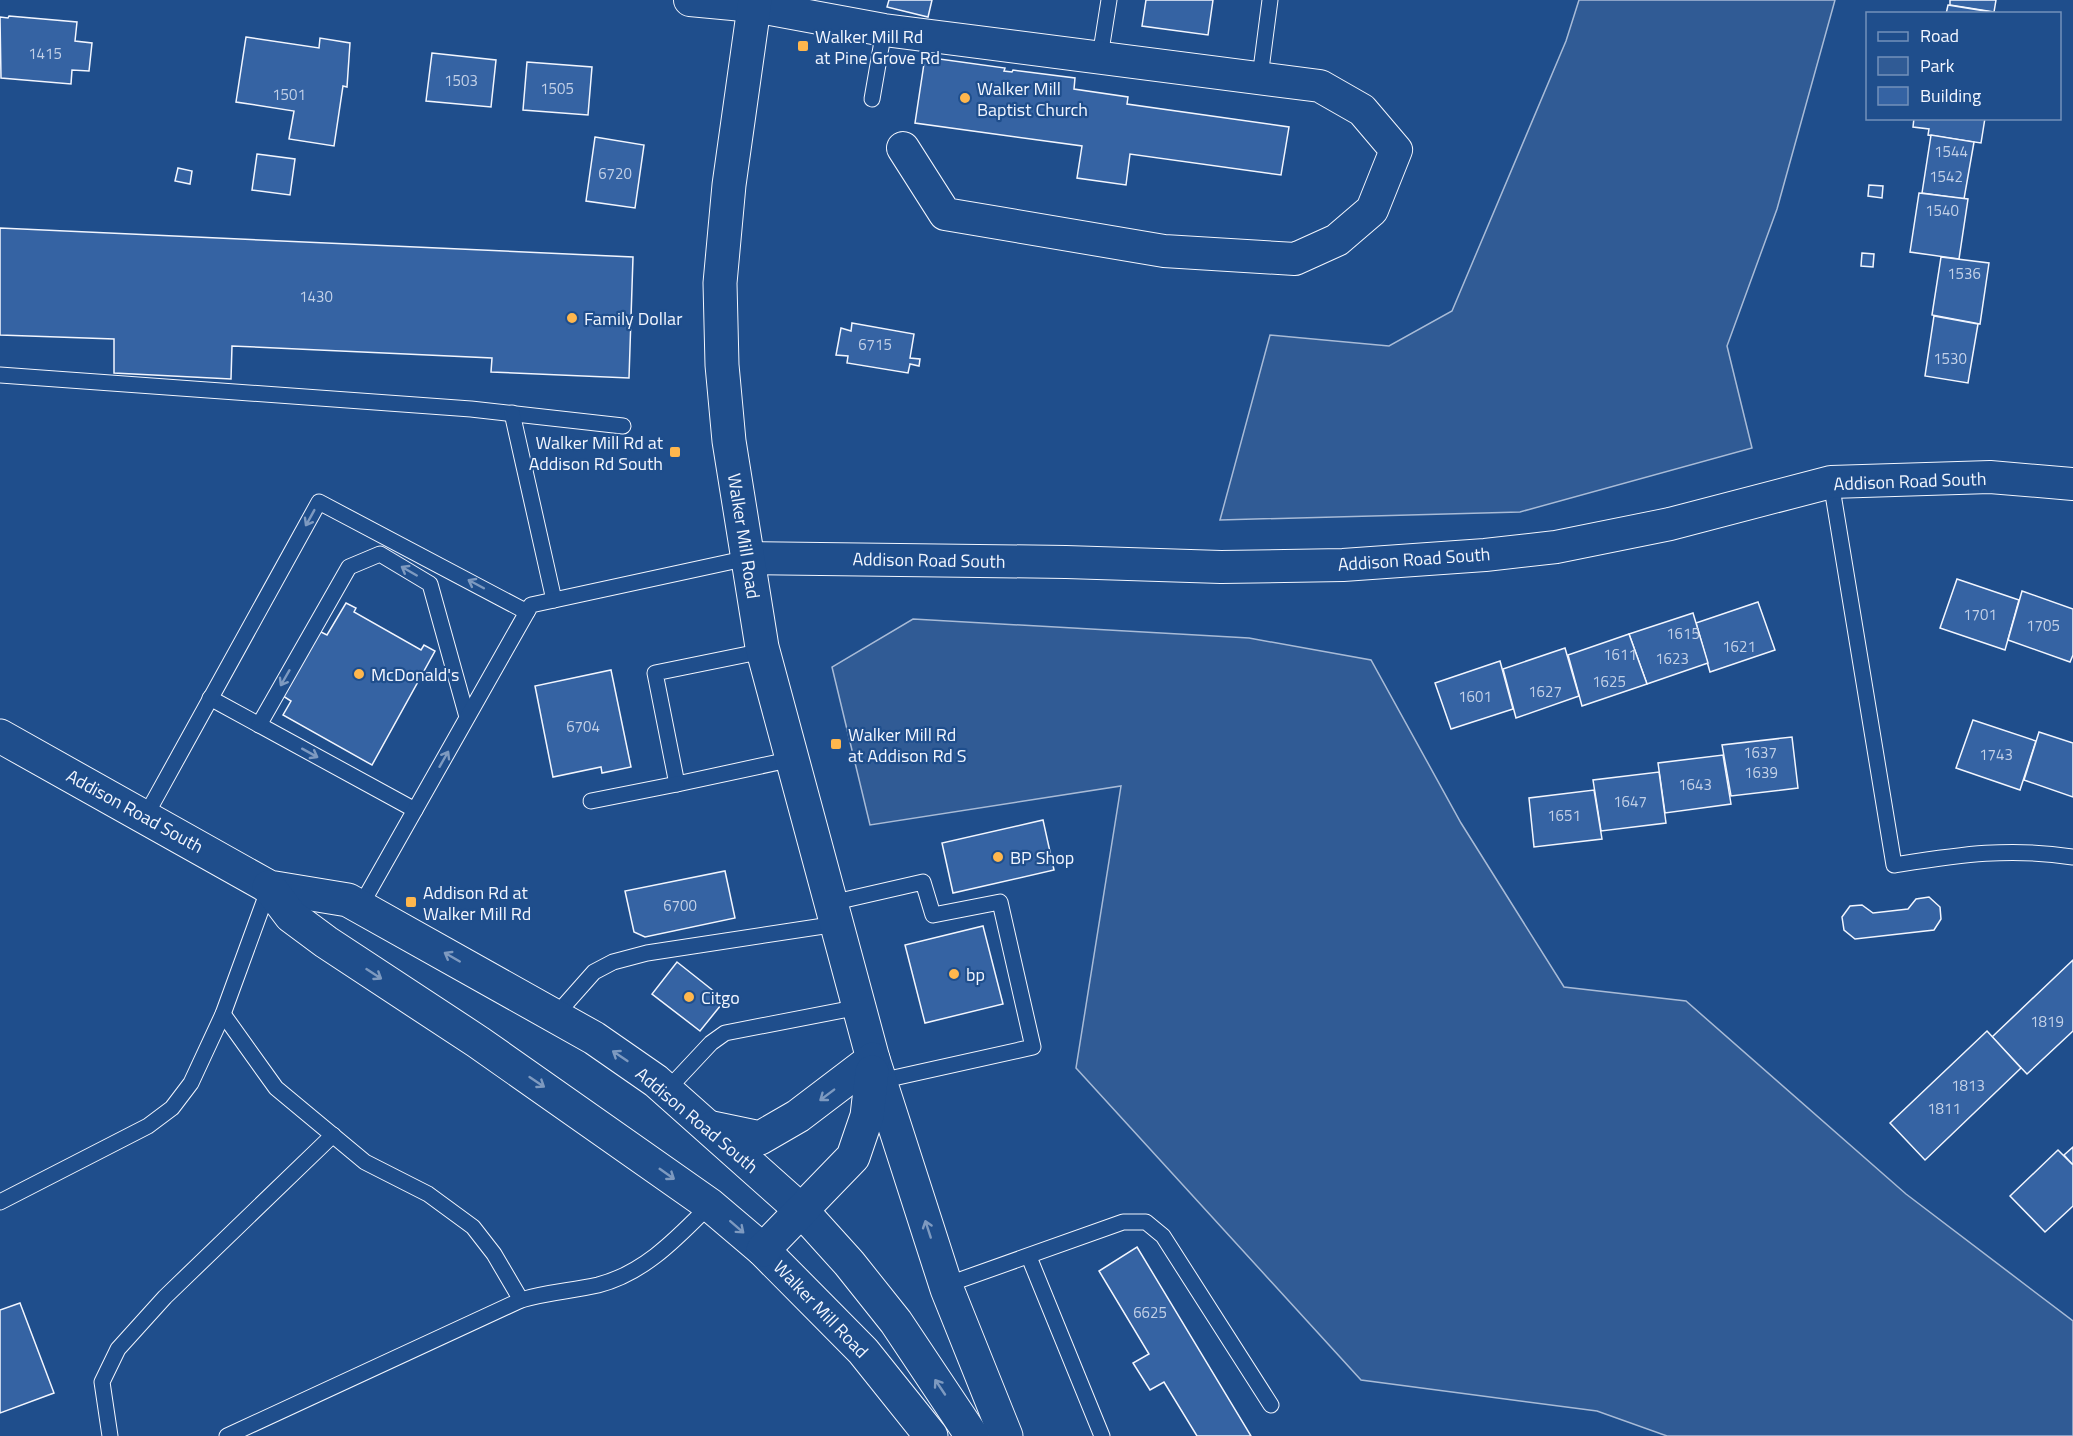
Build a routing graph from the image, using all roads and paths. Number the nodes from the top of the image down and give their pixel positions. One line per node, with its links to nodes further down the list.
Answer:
1 (690, 0): 4 (street)
2 (1108, 0): 6 (lane)
3 (1270, 0): 7 (lane)
4 (755, 3): 5 (street); 15 (main road, Walker Mill Road)
5 (884, 30): 6 (street); 8 (lane)
6 (1100, 57): 7 (street)
7 (1260, 77): 9 (street)
8 (872, 99)
9 (903, 148)
10 (0, 375): 11 (lane)
11 (512, 413): 12 (lane); 16 (lane)
12 (623, 426)
13 (1832, 482): 14 (street, Addison Road South); 15 (street, Addison Road South); 28 (lane)
14 (2073, 484)
15 (748, 558): 16 (lane); 18 (main road, Walker Mill Road)
16 (554, 600): 17 (lane)
17 (527, 612): 19 (lane, one-way to 19); 20 (lane)
18 (763, 651): 23 (main road, Walker Mill Road); 24 (lane)
19 (210, 698): 21 (lane); 27 (lane)
20 (467, 717): 21 (lane, one-way to 21); 26 (lane, one-way to 20)
21 (259, 725): 26 (lane, one-way to 26)
22 (0, 736): 27 (main road, Addison Road South)
23 (793, 759): 24 (lane); 31 (main road, Walker Mill Road)
24 (677, 784): 25 (lane)
25 (591, 801)
26 (415, 810): 30 (lane)
27 (145, 817): 29 (main road, Addison Road South)
28 (2073, 857)
29 (269, 887): 30 (main road, Addison Road South); 33 (lane); 40 (main road, Addison Road South, one-way to 40)
30 (360, 907): 34 (main road, Addison Road South, one-way to 30)
31 (834, 913): 32 (main road, Walker Mill Road); 34 (lane); 35 (lane)
32 (859, 1006): 35 (main road, Walker Mill Road); 36 (lane)
33 (223, 1014): 38 (lane); 39 (lane)
34 (555, 1016): 36 (main road, Addison Road South, one-way to 34)
35 (877, 1070): 37 (main road, one-way to 37); 41 (main road, Walker Mill Road); 44 (main road, Walker Mill Road, one-way to 35)
36 (667, 1090): 37 (main road, Addison Road South)
37 (710, 1128): 41 (main road, Addison Road South)
38 (333, 1135): 45 (lane); 47 (lane)
39 (0, 1202)
40 (710, 1205): 42 (main road, Addison Road South, one-way to 42); 45 (lane)
41 (802, 1211): 42 (main road, Walker Mill Road); 50 (main road, Addison Road South, one-way to 41)
42 (764, 1250): 49 (main road, Walker Mill Road)
43 (1029, 1257): 44 (lane); 46 (lane); 52 (lane)
44 (946, 1285): 51 (main road, Walker Mill Road)
45 (521, 1300): 48 (lane)
46 (1271, 1405)
47 (110, 1436)
48 (227, 1436)
49 (931, 1436)
50 (972, 1436)
51 (1006, 1436)
52 (1102, 1436)

